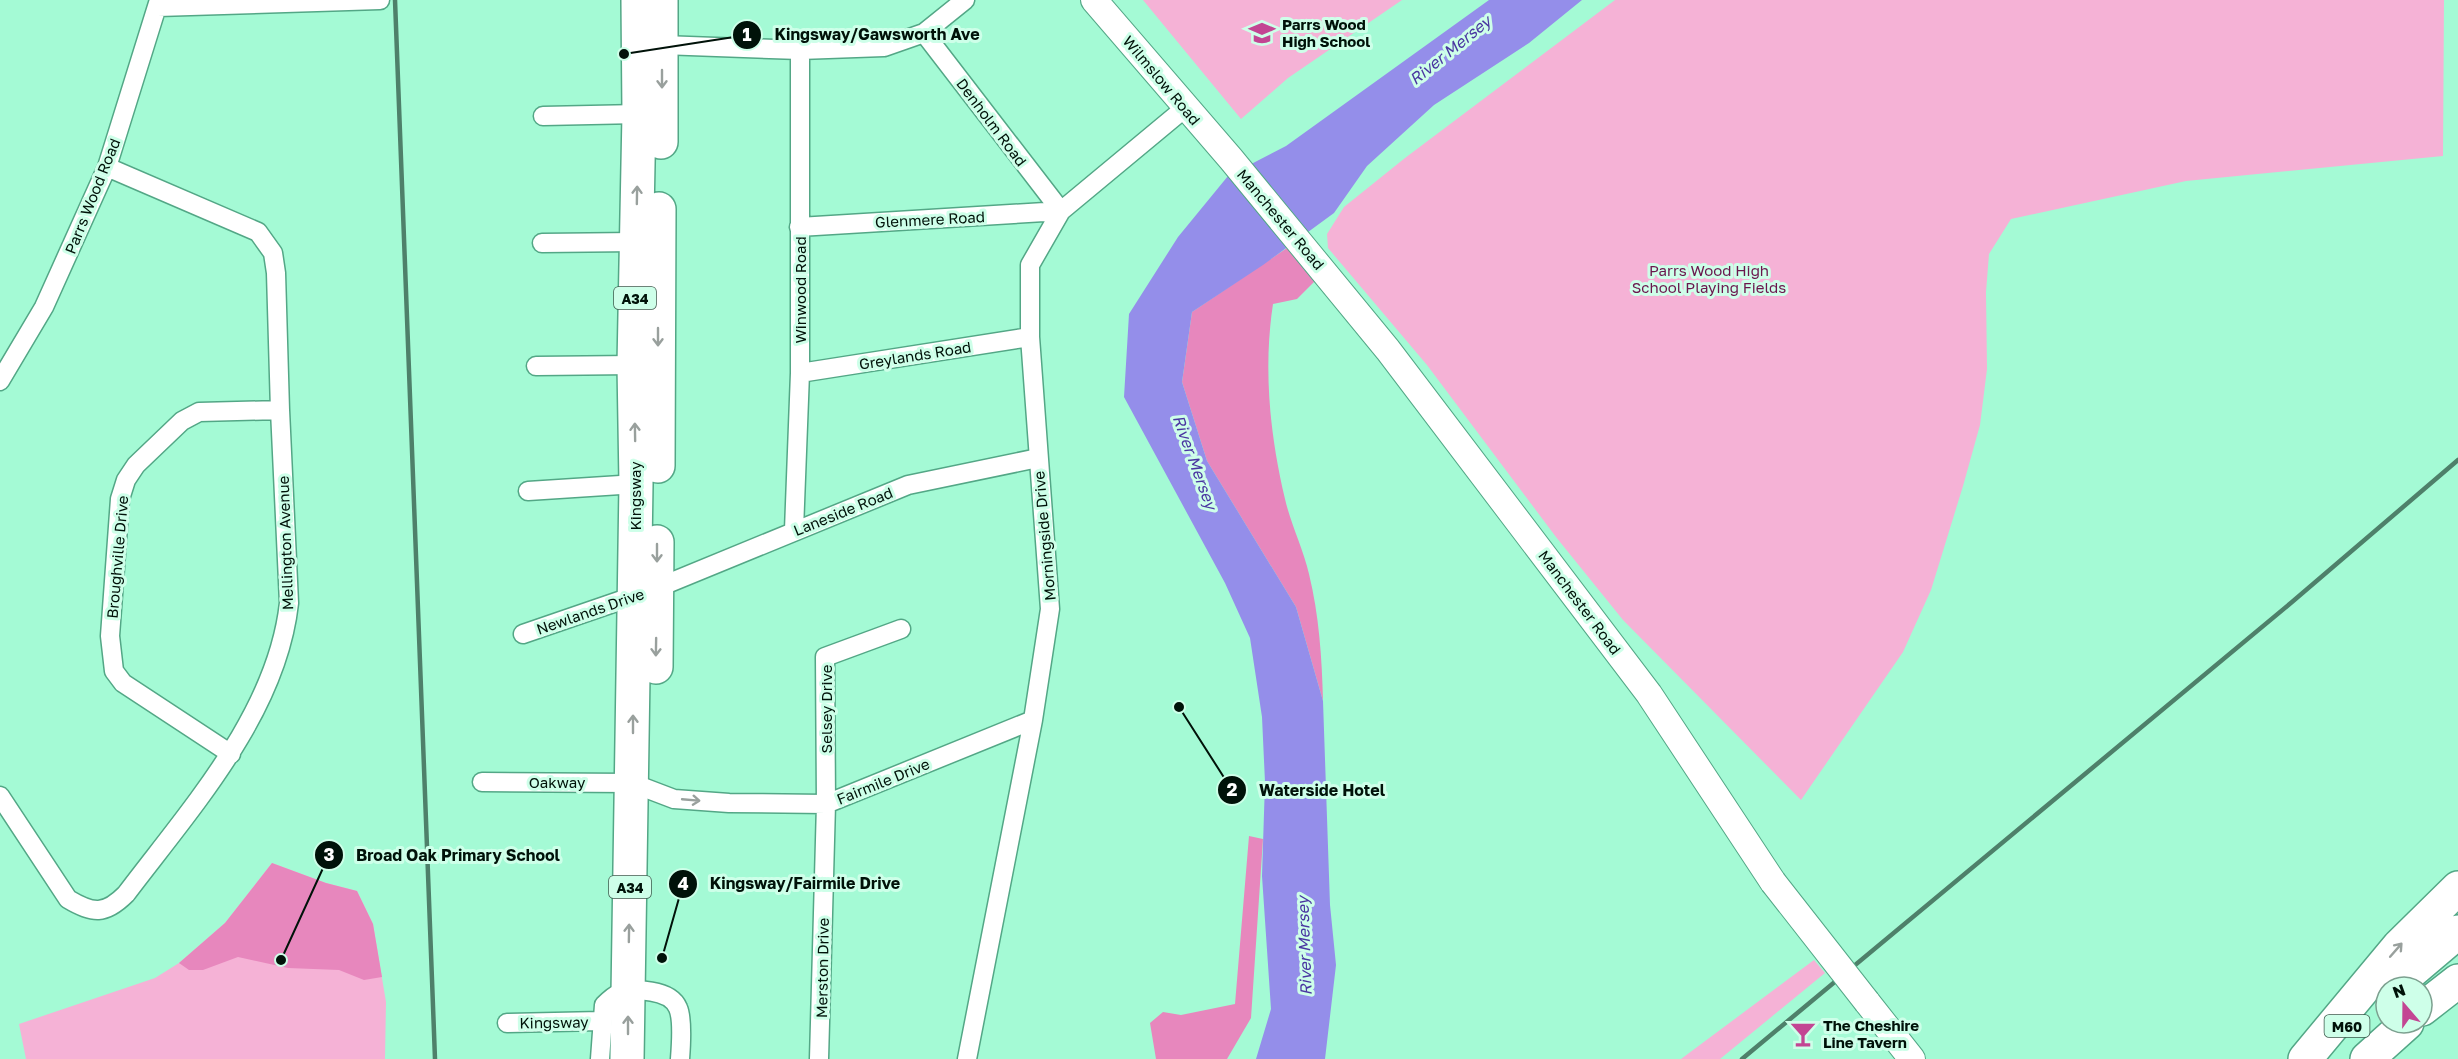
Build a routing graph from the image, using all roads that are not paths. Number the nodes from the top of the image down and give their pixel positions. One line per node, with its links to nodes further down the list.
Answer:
1 (380, 0): 6 (street)
2 (638, 0): 11 (highway, Kingsway / A34)
3 (661, 0): 8 (highway, Kingsway / A34)
4 (965, 0): 7 (street)
5 (1094, 0): 10 (main road, Wilmslow Road)
6 (158, 3): 14 (street, Parrs Wood Road)
7 (924, 33): 9 (street); 15 (street, Denholm Road)
8 (662, 45): 9 (street); 29 (highway, Kingsway / A34, one-way to 29)
9 (800, 50): 16 (street, Winwood Road)
10 (1185, 108): 13 (main road, Wilmslow Road); 15 (street, Morningside Drive)
11 (639, 114): 12 (street); 17 (highway, Kingsway / A34, one-way to 11)
12 (543, 116)
13 (1231, 159): 56 (main road, Manchester Road, bridge)
14 (107, 167): 23 (street, Parrs Wood Road); 24 (street, Mellington Avenue)
15 (1060, 211): 16 (street, Glenmere Road); 19 (street, Morningside Drive)
16 (799, 227): 22 (street, Winwood Road)
17 (636, 242): 18 (street); 20 (highway, Kingsway / A34)
18 (542, 243)
19 (1030, 337): 22 (street, Greylands Road); 25 (street, Morningside Drive)
20 (634, 365): 21 (street); 26 (highway, Kingsway / A34, one-way to 20)
21 (536, 366)
22 (800, 373): 28 (street, Winwood Road)
23 (0, 381)
24 (280, 410): 33 (street, Mellington Avenue); 33 (street, Broughville Drive)
25 (1038, 458): 28 (street, Laneside Road); 32 (street, Morningside Drive)
26 (636, 484): 27 (street); 29 (highway, Kingsway / A34)
27 (528, 491)
28 (794, 530): 29 (street, Laneside Road)
29 (645, 592): 31 (street, Newlands Drive); 35 (highway, Kingsway / A34)
30 (901, 628): 37 (street, Selsey Drive)
31 (523, 634)
32 (1033, 720): 37 (street, Fairmile Drive); 55 (street, Morningside Drive)
33 (231, 754): 36 (street, Mellington Avenue)
34 (482, 782): 35 (street, Oakway)
35 (644, 787): 37 (street, Fairmile Drive, one-way to 37); 43 (highway, Kingsway / A34)
36 (0, 796)
37 (826, 804): 54 (street, Merston Drive)
38 (2458, 888): 57 (highway, M60, one-way to 38)
39 (2458, 932): 40 (highway)
40 (2407, 975)
41 (2458, 981): 44 (highway, M60)
42 (2458, 986): 45 (highway, M60)
43 (639, 992): 47 (street, Kingsway); 51 (highway, Kingsway / A34, one-way to 43); 52 (highway, Kingsway / A34); 53 (street)
44 (2434, 1000)
45 (2434, 1002)
46 (2374, 1003): 57 (highway, M60)
47 (601, 1021): 48 (street, Kingsway); 50 (street, Kingsway)
48 (507, 1023)
49 (2393, 1035): 58 (highway, M60)
50 (600, 1059)
51 (627, 1059)
52 (650, 1059)
53 (680, 1059)
54 (819, 1059)
55 (967, 1059)
56 (1912, 1059)
57 (2306, 1059)
58 (2367, 1059)

